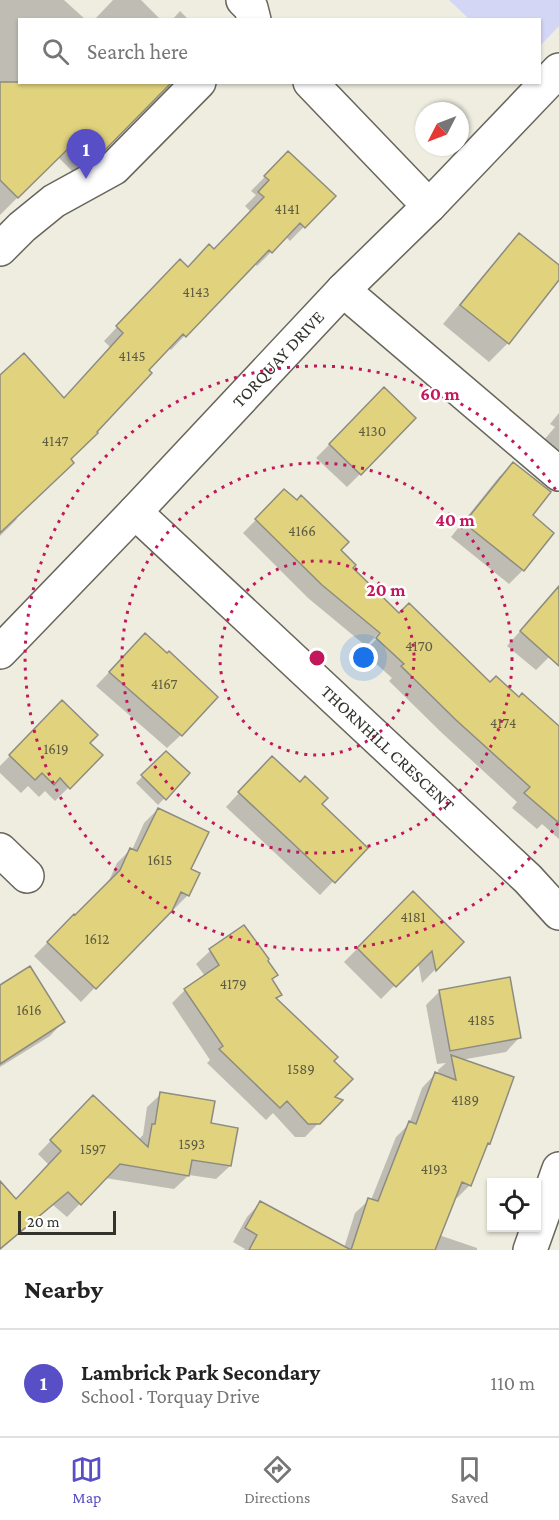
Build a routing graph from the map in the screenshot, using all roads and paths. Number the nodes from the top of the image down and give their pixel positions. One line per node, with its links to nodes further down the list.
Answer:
1 (243, 0): 2 (street)
2 (254, 18)
3 (559, 70): 6 (street, TORQUAY DRIVE)
4 (197, 84): 7 (street)
5 (312, 84): 6 (street)
6 (429, 206): 8 (street, TORQUAY DRIVE)
7 (0, 249)
8 (343, 290): 9 (street); 10 (street, TORQUAY DRIVE)
9 (559, 474)
10 (135, 512): 11 (street, TORQUAY DRIVE); 14 (street, THORNHILL CRESCENT)
11 (0, 652)
12 (0, 850): 13 (street)
13 (27, 876)
14 (559, 913)
15 (559, 1169): 16 (street)
16 (530, 1250)

